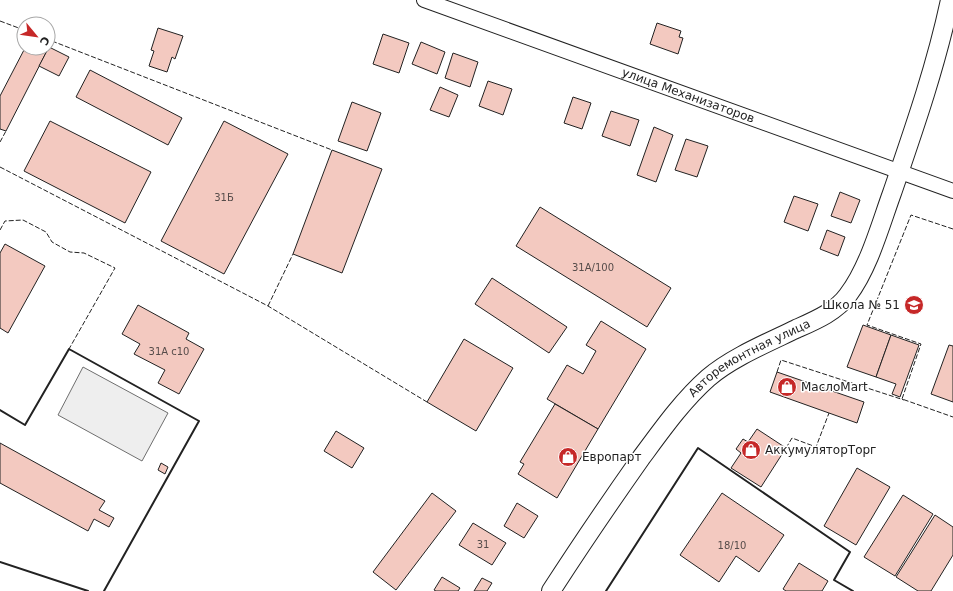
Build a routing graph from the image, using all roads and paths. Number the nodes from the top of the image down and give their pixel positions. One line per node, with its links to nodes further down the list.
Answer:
1 (424, 0): 3 (street, улица Механизаторов)
2 (950, 0): 3 (street, Авторемонтная улица)
3 (900, 172): 4 (street, улица Механизаторов); 5 (street, Авторемонтная улица)
4 (953, 192)
5 (551, 591)

